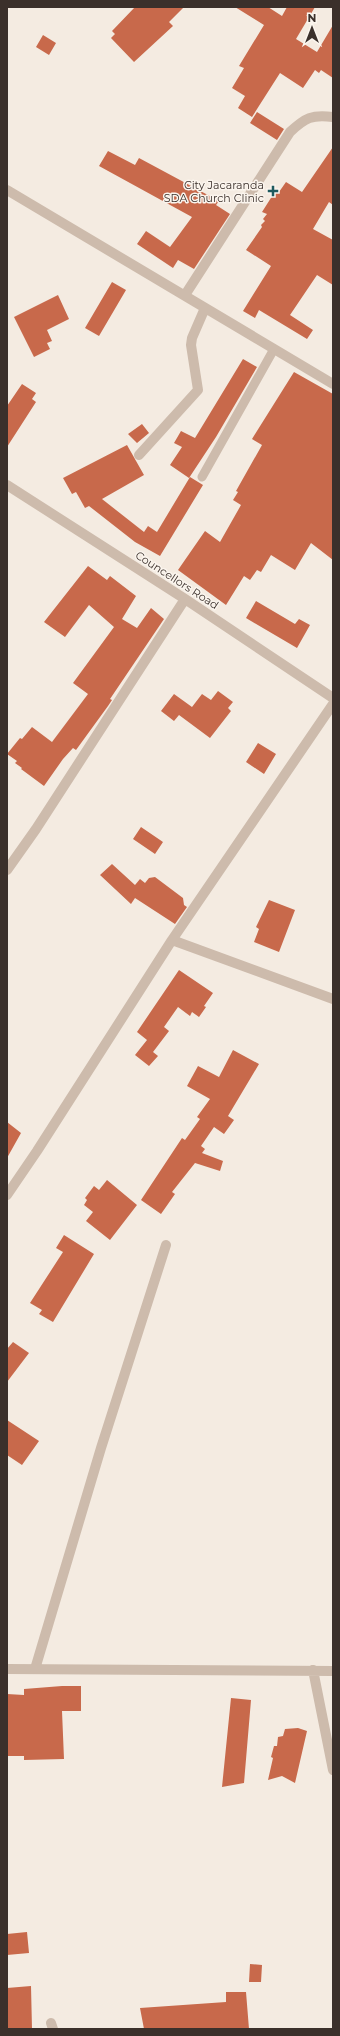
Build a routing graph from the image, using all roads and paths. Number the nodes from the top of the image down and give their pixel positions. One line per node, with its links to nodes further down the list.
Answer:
1 (333, 117): 3 (street)
2 (7, 190): 3 (street)
3 (185, 295): 4 (street)
4 (205, 308): 5 (street); 7 (street)
5 (274, 350): 6 (street); 8 (lane)
6 (333, 384)
7 (139, 455)
8 (202, 477)
9 (7, 485): 10 (street, Councellors Road)
10 (185, 599): 11 (street, Councellors Road); 13 (street)
11 (333, 698)
12 (333, 704): 14 (street)
13 (7, 870)
14 (172, 940): 15 (street); 16 (street)
15 (333, 999)
16 (7, 1195)
17 (166, 1245): 19 (street)
18 (7, 1669): 19 (street)
19 (35, 1669): 20 (street)
20 (313, 1670): 21 (street); 22 (street)
21 (333, 1671)
22 (333, 1770)

